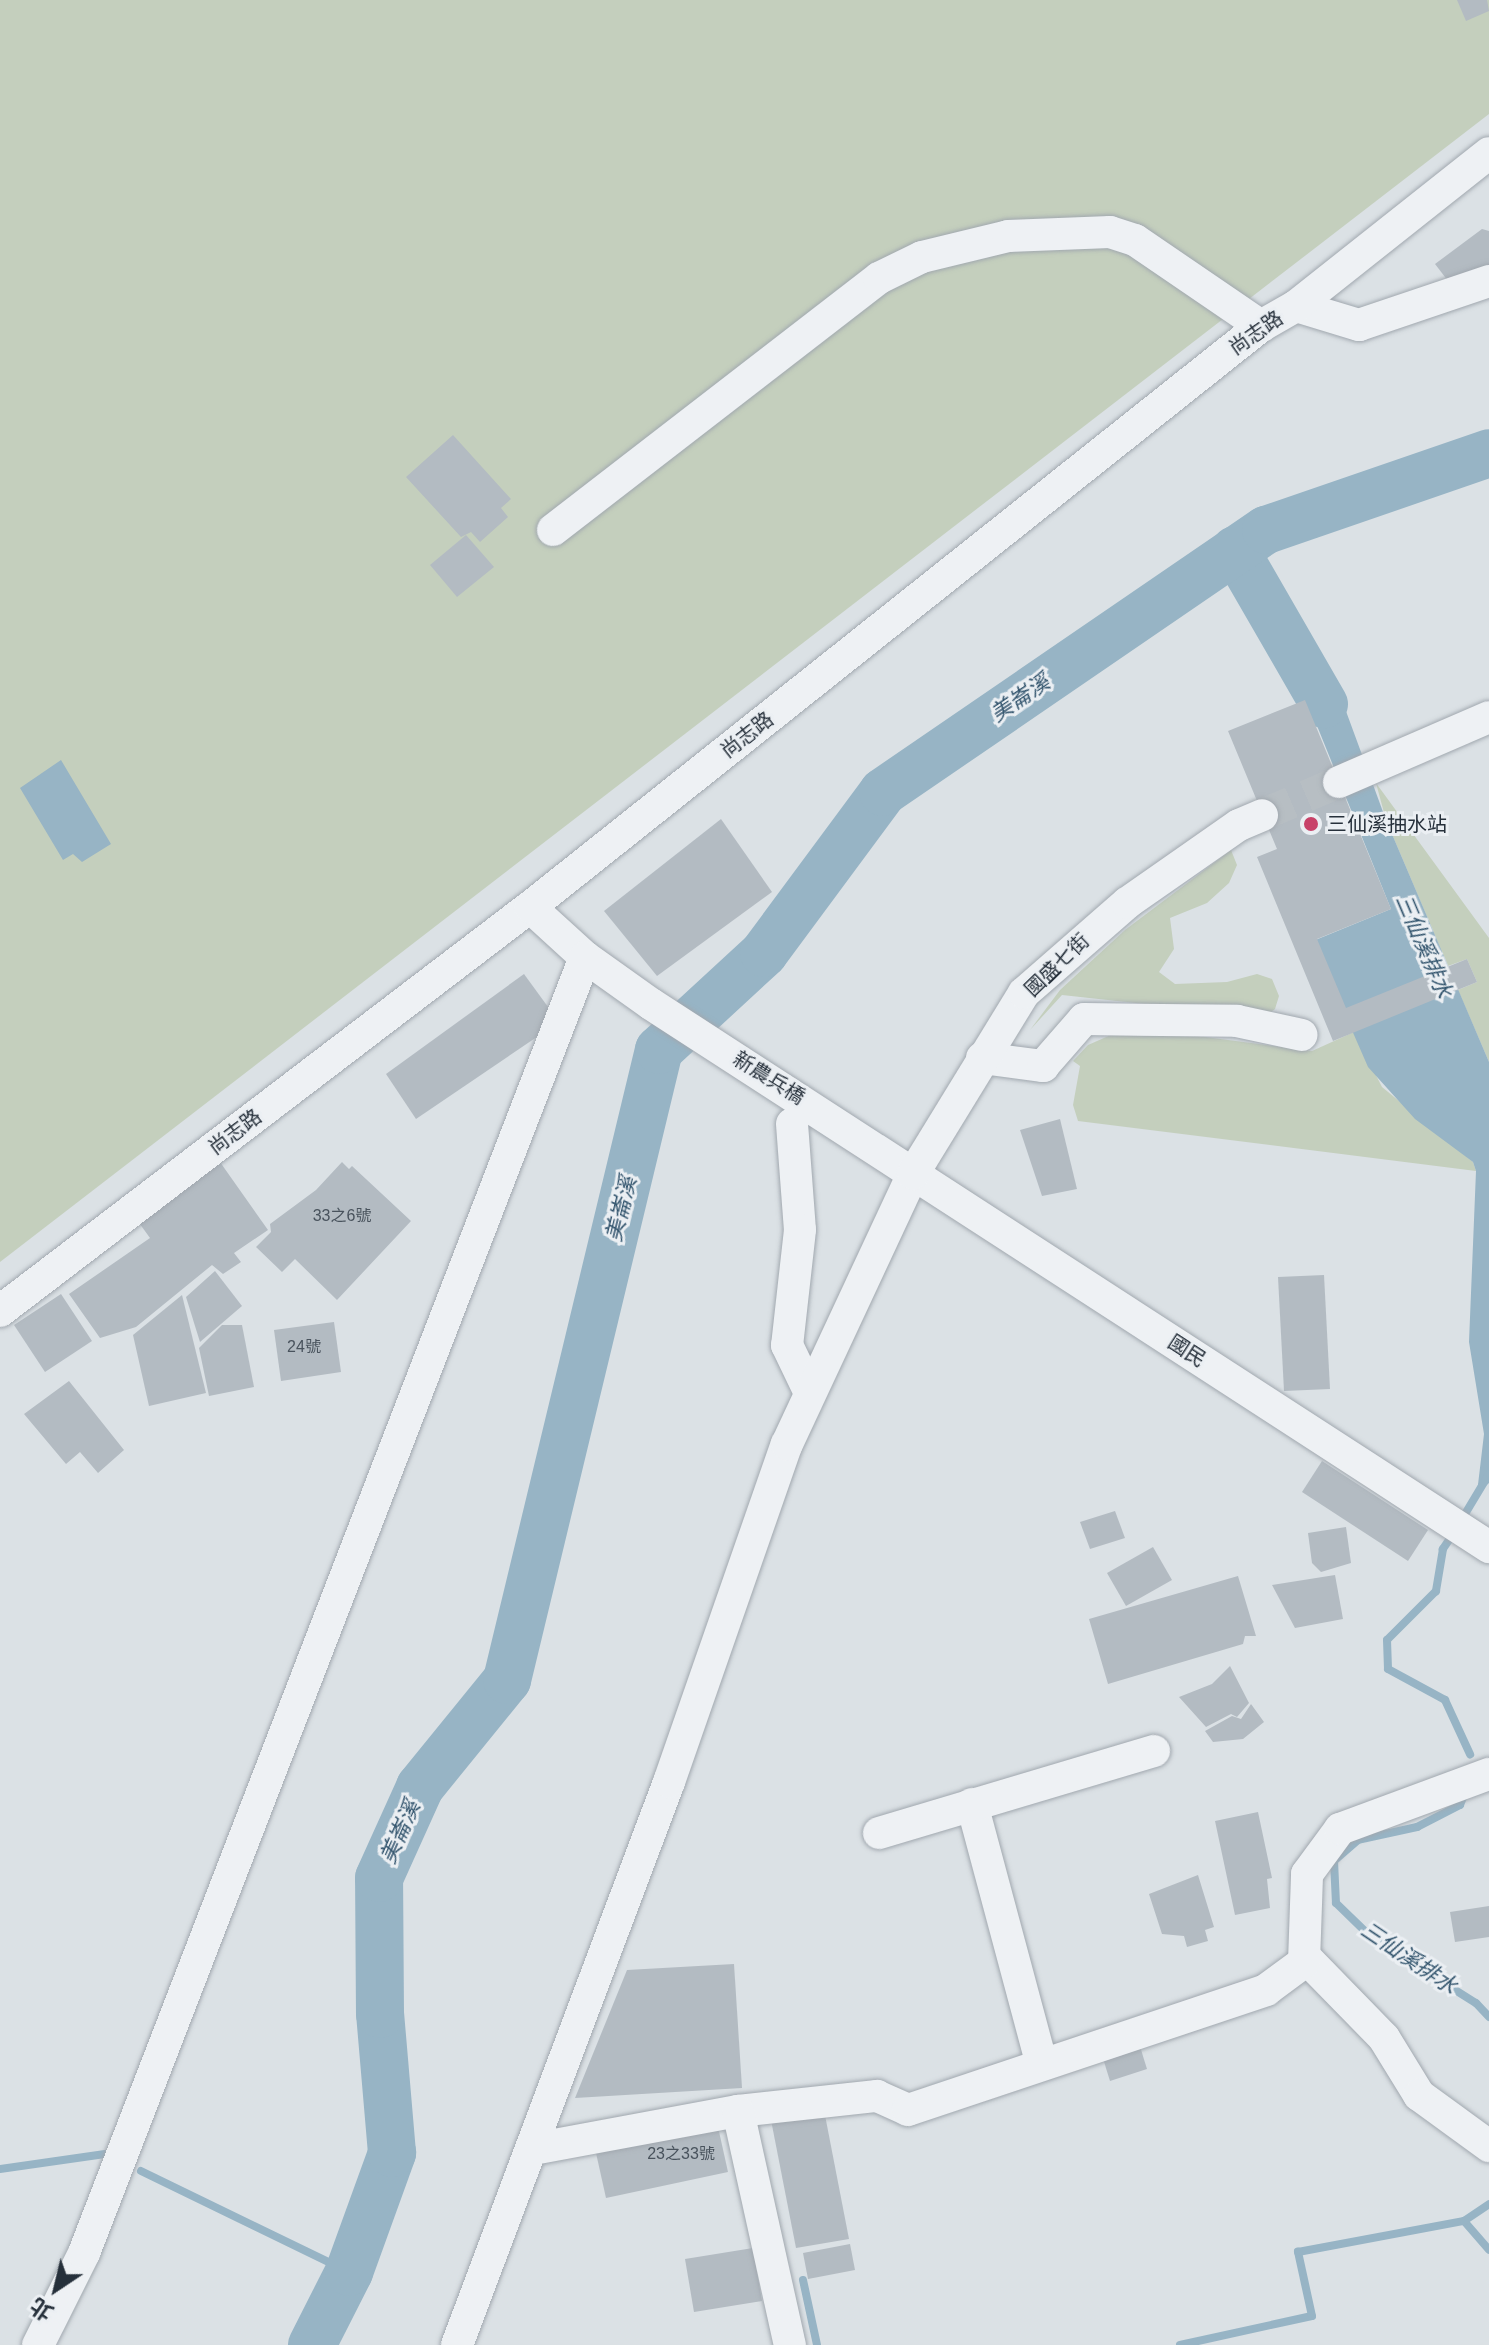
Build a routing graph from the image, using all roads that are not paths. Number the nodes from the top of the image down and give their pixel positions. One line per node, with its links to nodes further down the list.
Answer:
1 (1489, 153): 3 (street, 尚志路)
2 (1489, 281): 3 (street)
3 (1296, 306): 4 (street, 尚志路)
4 (1261, 326): 5 (street); 9 (street, 尚志路)
5 (553, 530)
6 (1489, 717): 7 (street)
7 (1339, 782)
8 (1262, 815): 12 (street, 國盛七街)
9 (530, 907): 10 (street, 新農兵橋); 16 (street, 尚志路)
10 (585, 957): 14 (street, 新農兵橋); 28 (street)
11 (1302, 1035): 12 (street)
12 (982, 1058): 15 (street, 國盛七街)
13 (792, 1124): 17 (street)
14 (887, 1153): 15 (street, 國民)
15 (913, 1174): 17 (street, 國盛七街); 18 (street, 國民)
16 (0, 1311)
17 (810, 1393): 27 (street, 國盛七街)
18 (1481, 1542)
19 (1154, 1751): 21 (street)
20 (1489, 1774): 23 (street)
21 (972, 1804): 22 (street); 24 (street)
22 (879, 1833)
23 (1305, 1957): 24 (street); 26 (street)
24 (1041, 2062): 25 (street)
25 (738, 2111): 27 (street); 30 (street)
26 (1489, 2146)
27 (533, 2149): 29 (street, 國盛七街)
28 (38, 2345)
29 (457, 2345)
30 (790, 2345)

